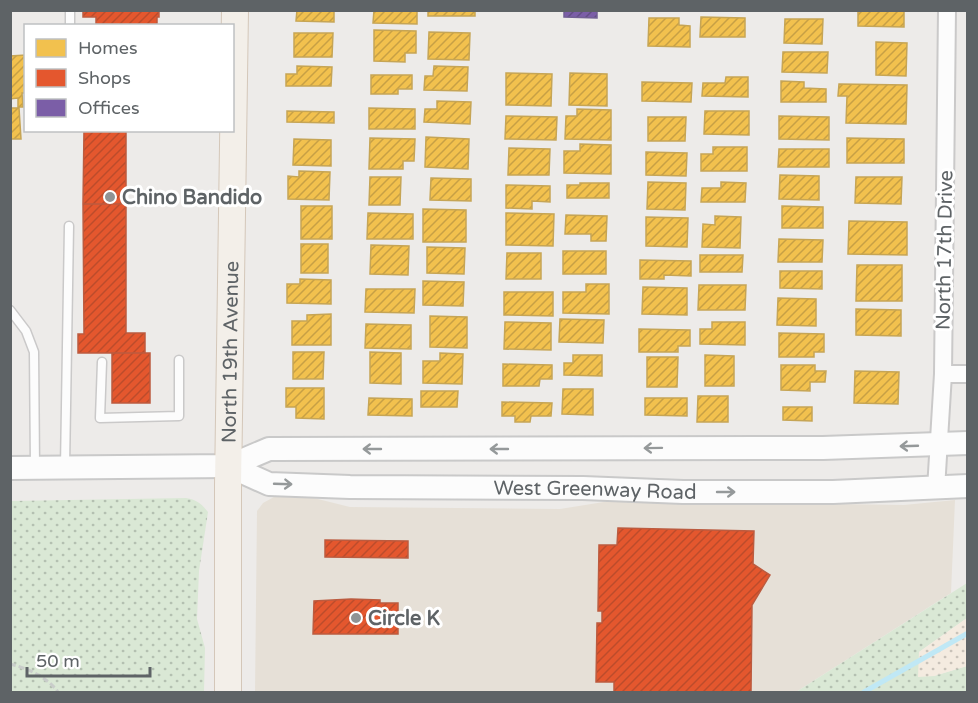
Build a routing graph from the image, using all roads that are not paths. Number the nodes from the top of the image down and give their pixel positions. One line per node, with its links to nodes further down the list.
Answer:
1 (235, 10): 3 (main road, North 19th Avenue)
2 (947, 10): 9 (street, North 17th Drive)
3 (234, 86)
4 (233, 132): 13 (main road, North 19th Avenue)
5 (69, 226): 14 (lane)
6 (10, 310): 16 (lane)
7 (179, 360): 8 (lane)
8 (102, 362)
9 (943, 374): 10 (street); 12 (street, North 17th Drive)
10 (968, 374)
11 (968, 443): 12 (main road, West Greenway Road)
12 (939, 445): 13 (main road, West Greenway Road, one-way to 13); 18 (street, North 17th Drive)
13 (229, 466): 14 (main road, West Greenway Road); 18 (main road, West Greenway Road, one-way to 18); 19 (main road, North 19th Avenue)
14 (65, 467): 16 (main road, West Greenway Road)
15 (10, 468): 16 (main road, West Greenway Road)
16 (35, 468)
17 (968, 486): 18 (main road, West Greenway Road)
18 (936, 489)
19 (228, 693)

